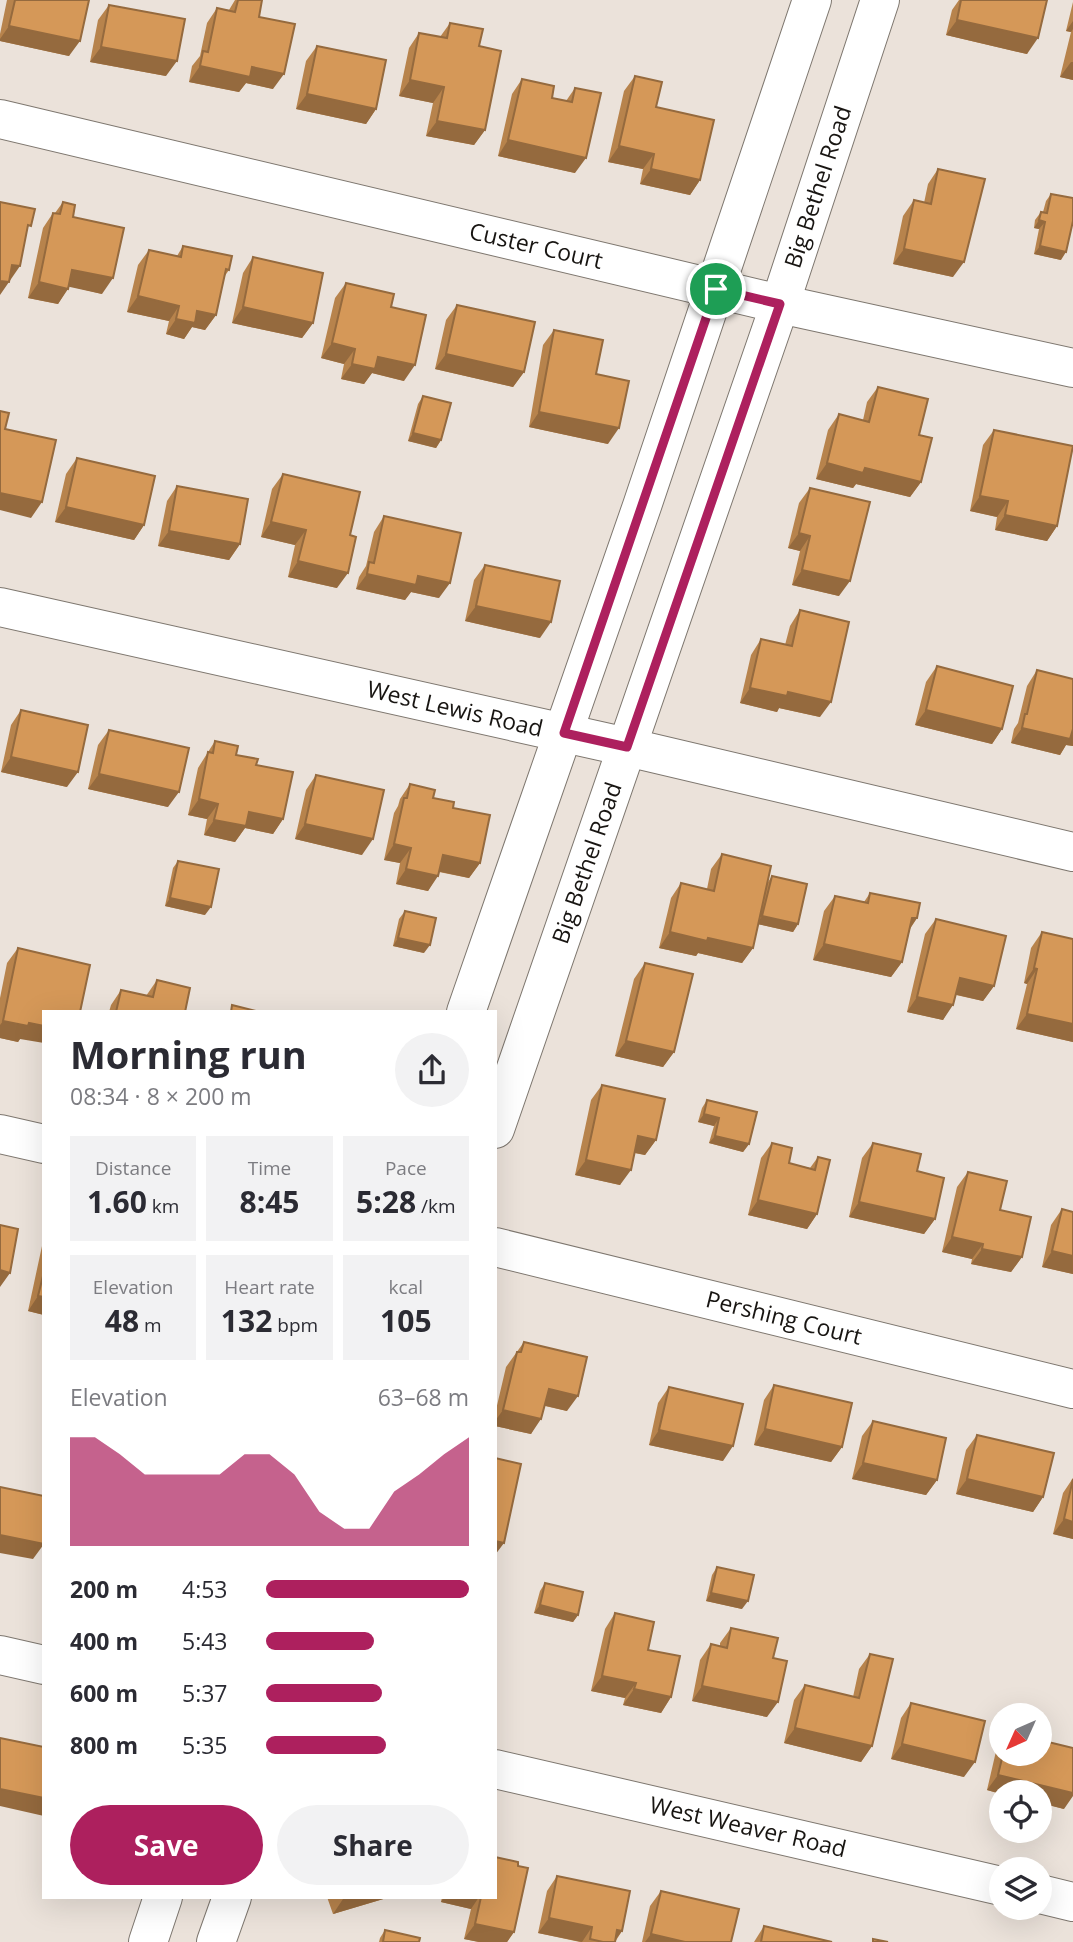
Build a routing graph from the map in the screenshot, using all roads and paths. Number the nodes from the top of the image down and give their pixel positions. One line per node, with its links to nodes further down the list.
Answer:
1 (812, 0): 4 (street)
2 (880, 0): 5 (street, Big Bethel Road)
3 (0, 118): 4 (street, Custer Court)
4 (716, 289): 5 (street, Custer Court); 8 (street)
5 (780, 304): 6 (street, Custer Court); 9 (street, Big Bethel Road)
6 (1073, 368)
7 (0, 607): 8 (street, West Lewis Road)
8 (564, 733): 9 (street, West Lewis Road); 11 (street)
9 (627, 747): 10 (street, West Lewis Road); 12 (street, Big Bethel Road)
10 (1073, 852)
11 (467, 1010)
12 (497, 1123)
13 (0, 1134): 14 (street)
14 (42, 1144)
15 (497, 1247): 16 (street, Pershing Court)
16 (1073, 1389)
17 (0, 1655): 18 (street)
18 (42, 1665)
19 (497, 1769): 20 (street, West Weaver Road)
20 (989, 1882)
21 (1052, 1897): 24 (street)
22 (162, 1899): 25 (street)
23 (231, 1899): 26 (street)
24 (1073, 1902)
25 (148, 1942)
26 (216, 1942)

